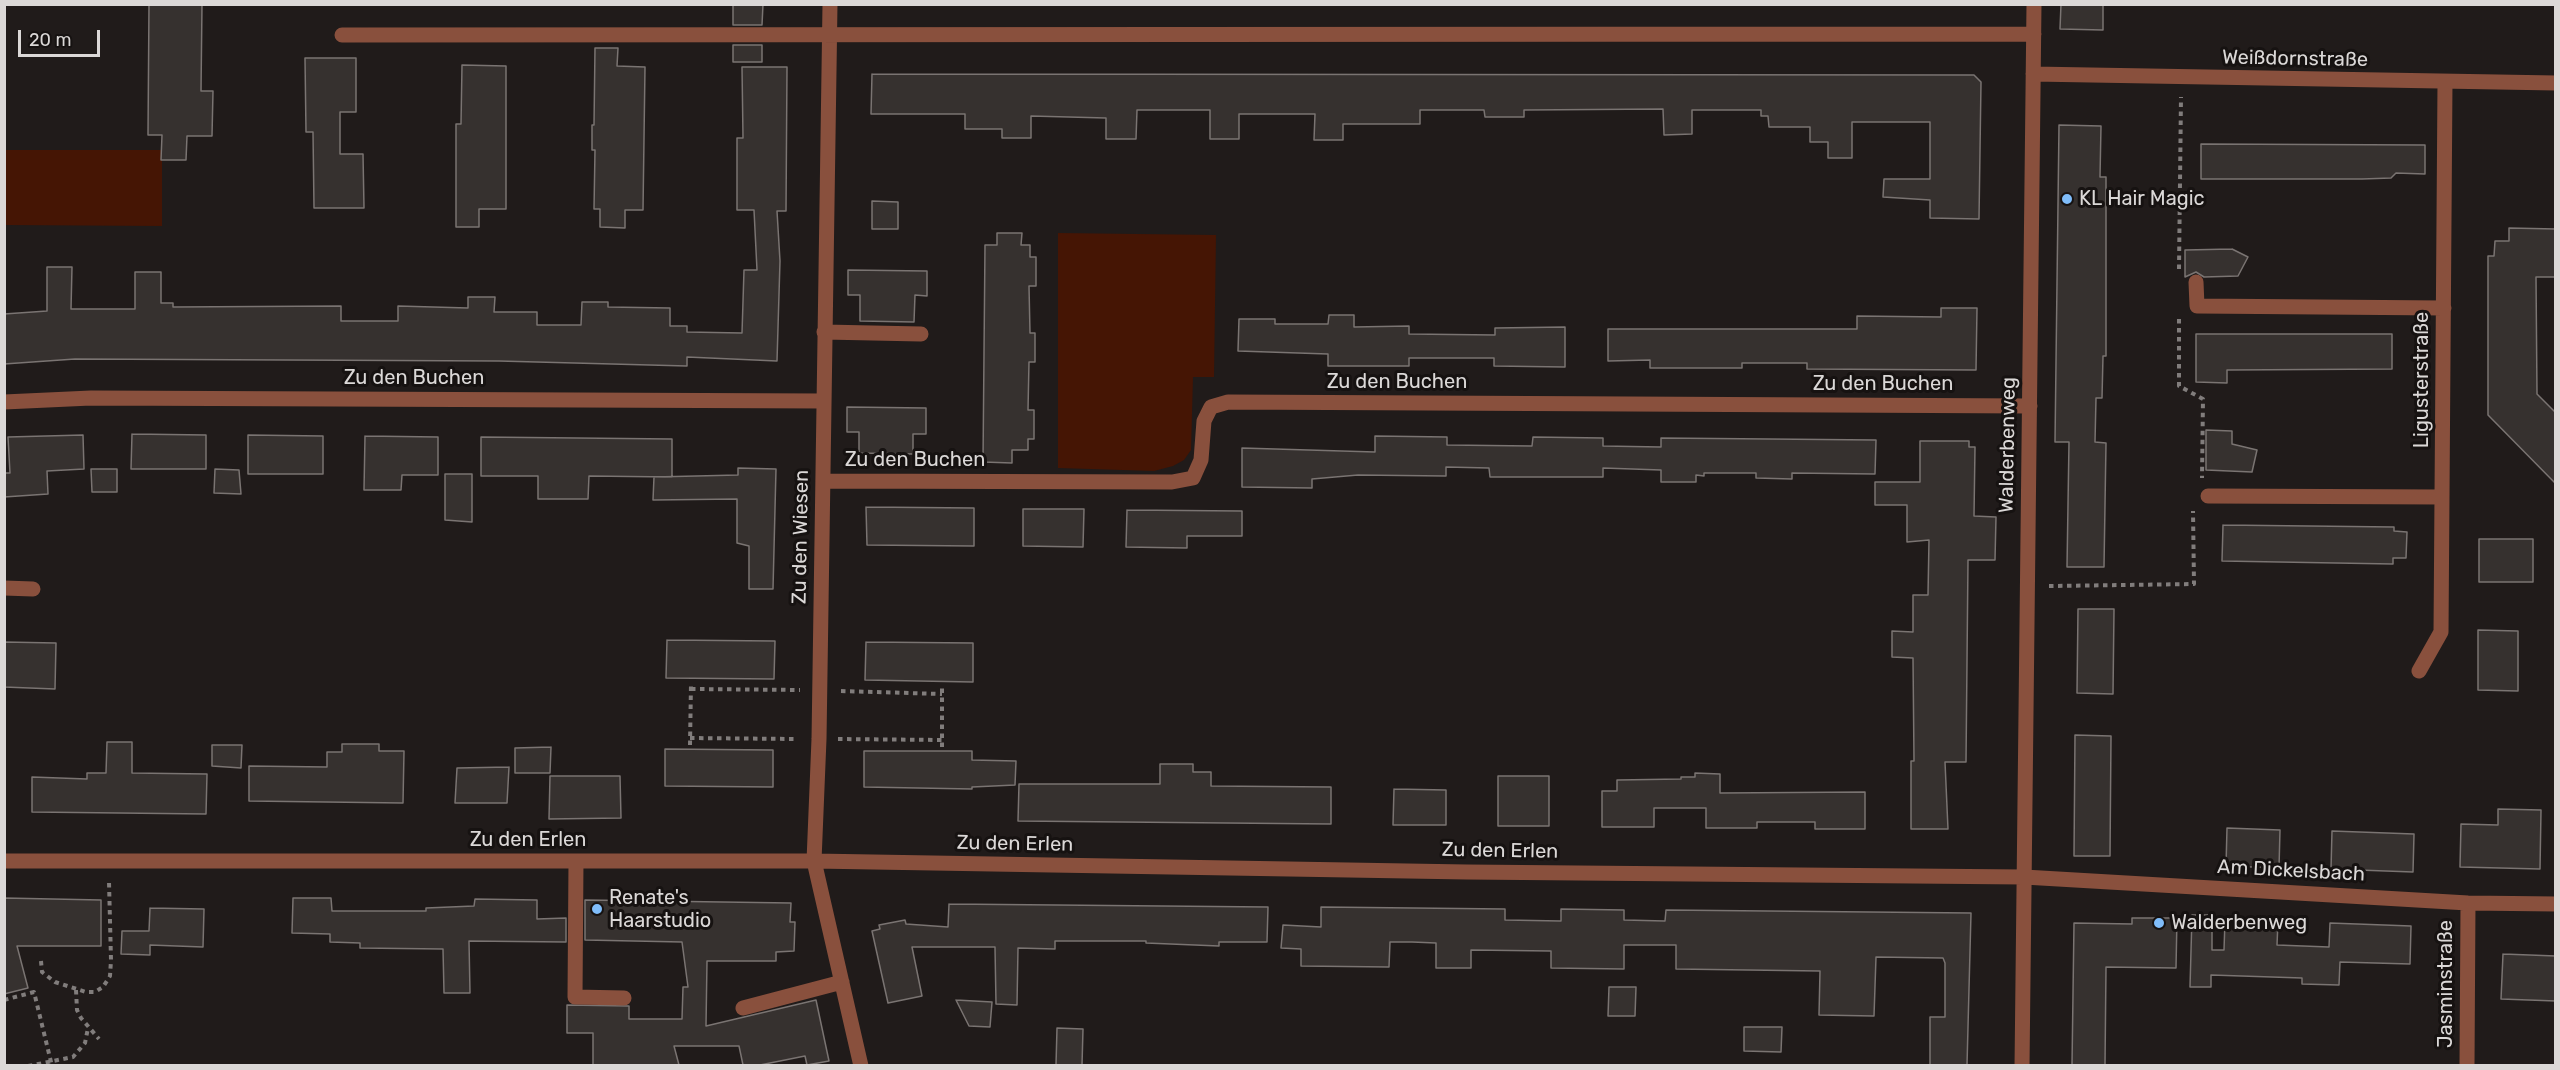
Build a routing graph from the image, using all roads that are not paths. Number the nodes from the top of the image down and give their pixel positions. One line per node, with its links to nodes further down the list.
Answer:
1 (830, 4): 5 (street, Zu den Wiesen)
2 (2034, 4): 3 (street, Walderbenweg)
3 (2034, 34): 5 (street); 6 (street, Walderbenweg)
4 (342, 35): 5 (street)
5 (829, 36): 11 (street, Zu den Wiesen)
6 (2033, 75): 7 (street, Weißdornstraße); 15 (street, Walderbenweg)
7 (2445, 82): 8 (street, Weißdornstraße); 10 (street, Ligusterstraße)
8 (2556, 83)
9 (2196, 282): 10 (street)
10 (2444, 308): 18 (street, Ligusterstraße)
11 (824, 332): 12 (street); 13 (street, Zu den Wiesen)
12 (921, 334)
13 (823, 401): 14 (street, Zu den Buchen); 16 (street, Zu den Wiesen)
14 (4, 402)
15 (2030, 406): 16 (street, Zu den Buchen); 25 (street, Walderbenweg)
16 (822, 481): 24 (street, Zu den Wiesen)
17 (2205, 496): 18 (street)
18 (2442, 497): 21 (street, Ligusterstraße)
19 (4, 588): 20 (street)
20 (33, 589)
21 (2419, 671)
22 (4, 861): 23 (street, Zu den Erlen)
23 (576, 861): 24 (street, Zu den Erlen); 29 (street)
24 (814, 861): 25 (street, Zu den Erlen); 28 (street, Zu den Wiesen)
25 (2024, 877): 26 (street, Am Dickelsbach); 32 (street, Walderbenweg)
26 (2468, 903): 27 (street, Am Dickelsbach); 33 (street, Jasminstraße)
27 (2556, 904)
28 (842, 982): 30 (street); 31 (street, Zu den Wiesen)
29 (624, 998)
30 (742, 1008)
31 (861, 1065)
32 (2022, 1065)
33 (2467, 1065)

